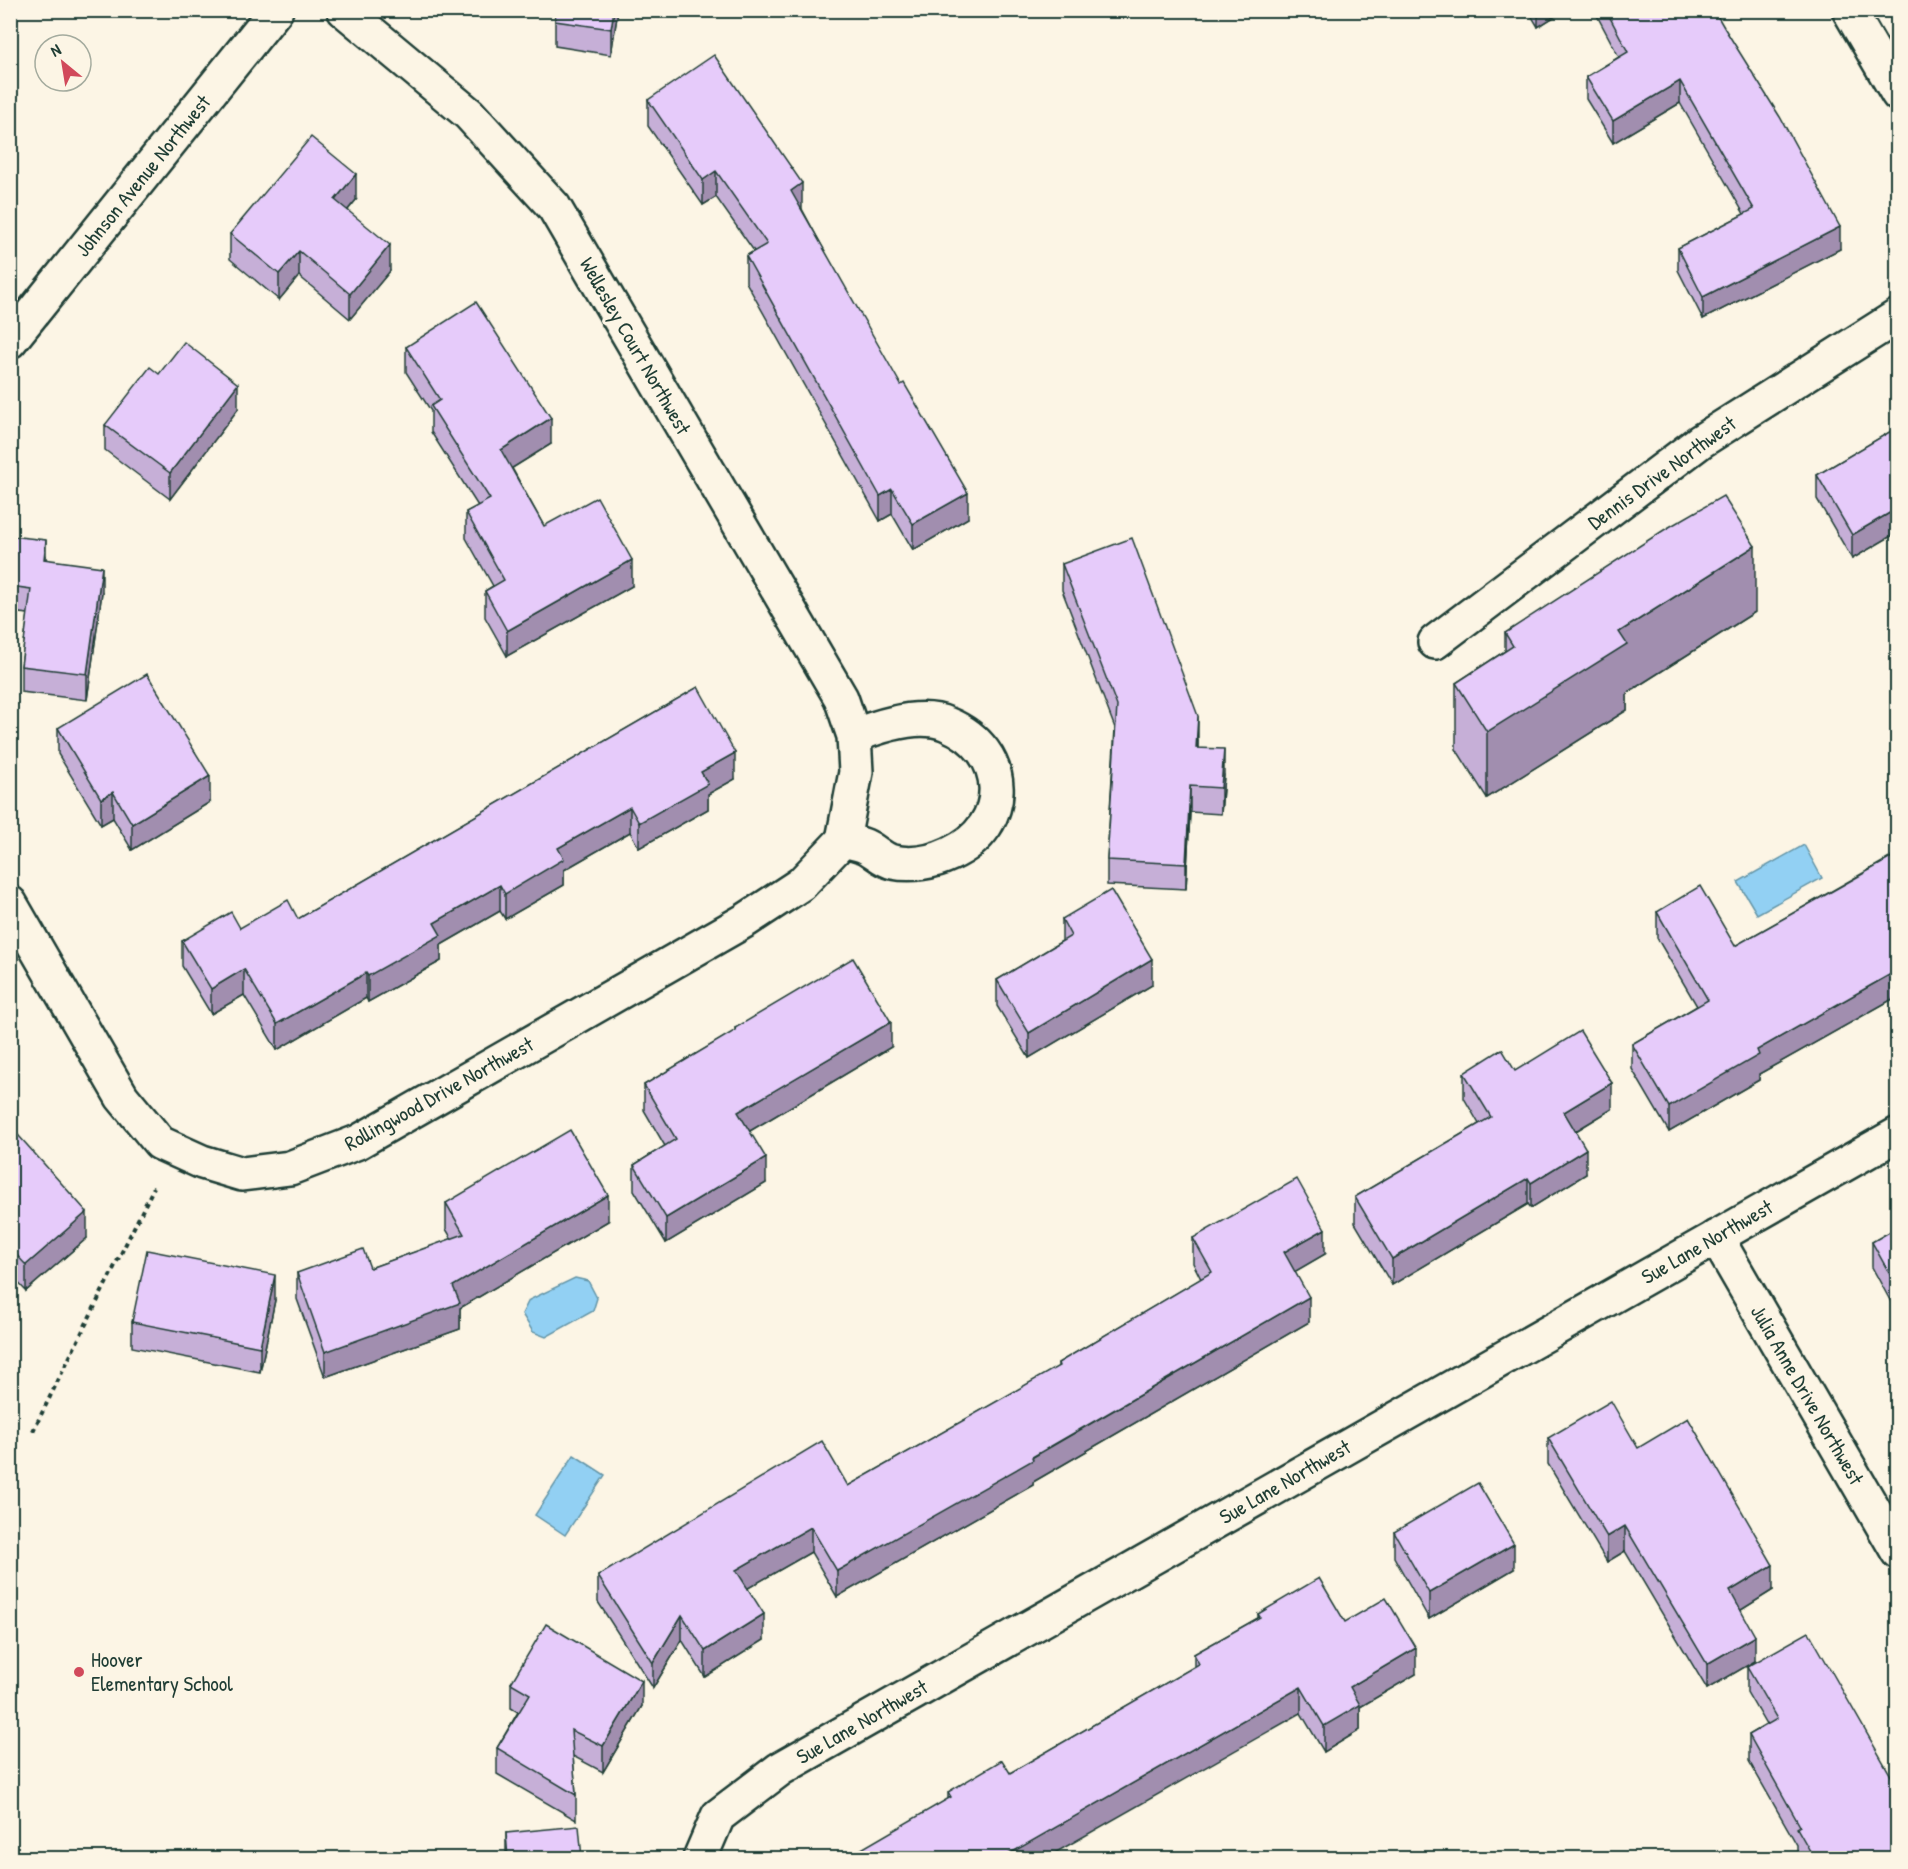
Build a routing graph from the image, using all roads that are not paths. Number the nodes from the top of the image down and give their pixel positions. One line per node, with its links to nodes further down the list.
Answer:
1 (276, 10): 6 (street, Johnson Avenue Northwest)
2 (344, 10): 8 (street, Wellesley Court Northwest)
3 (1849, 10): 4 (street)
4 (1898, 94)
5 (1898, 316): 7 (street, Dennis Drive Northwest)
6 (10, 341)
7 (1435, 642)
8 (854, 736): 9 (street, Wellesley Court Northwest); 9 (street)
9 (843, 840): 10 (street, Rollingwood Drive Northwest)
10 (10, 903)
11 (1898, 1134): 12 (street, Sue Lane Northwest)
12 (1716, 1237): 13 (street, Julia Anne Drive Northwest); 14 (street, Sue Lane Northwest)
13 (1898, 1552)
14 (700, 1858)

